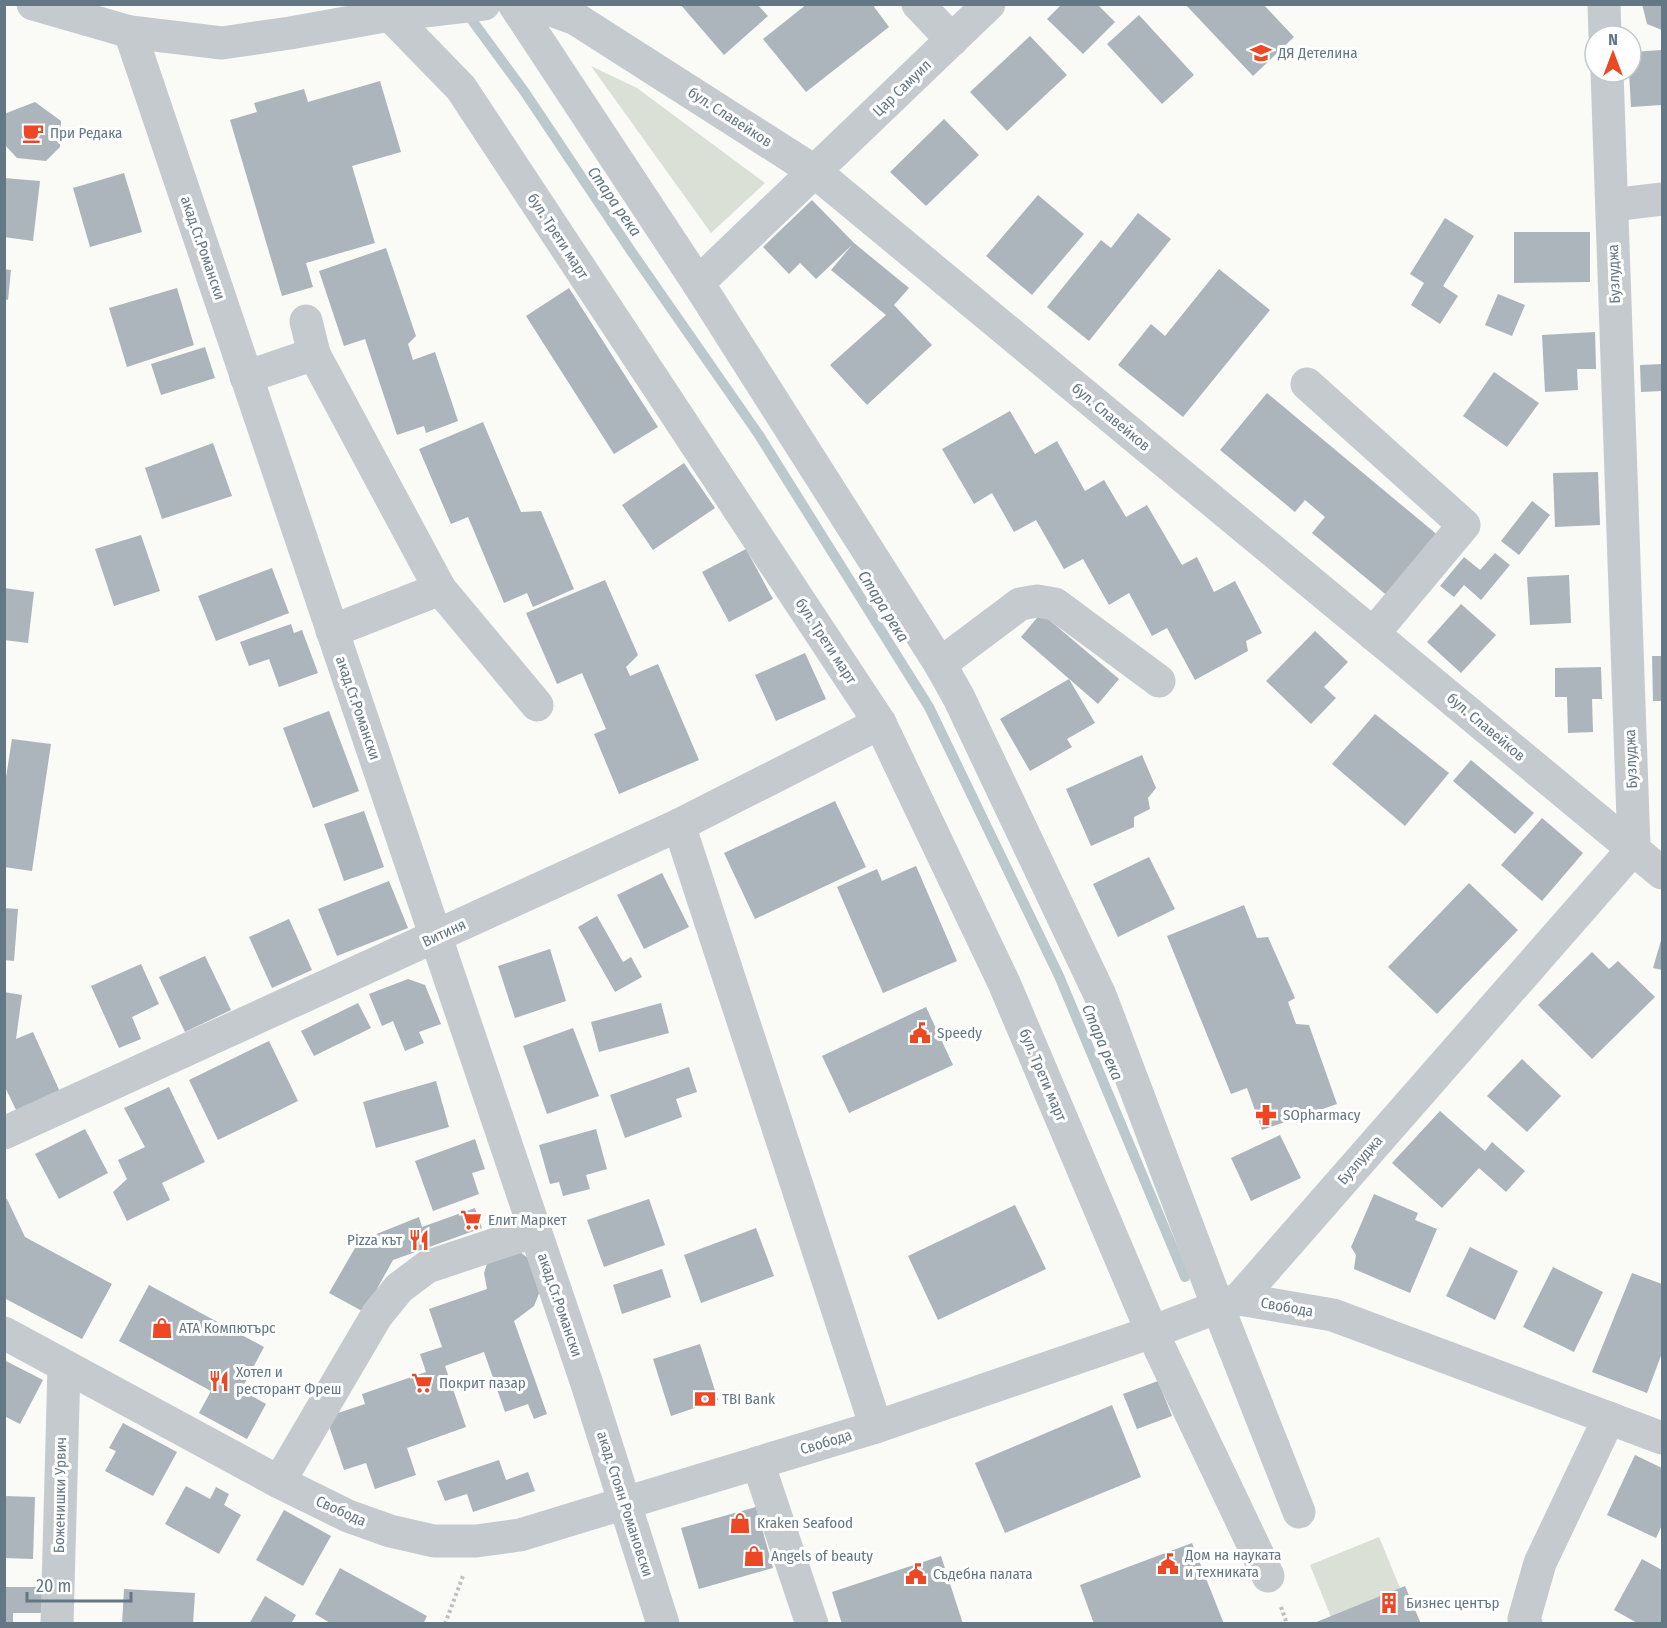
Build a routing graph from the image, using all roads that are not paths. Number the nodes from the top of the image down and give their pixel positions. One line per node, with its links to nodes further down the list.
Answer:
1 (33, 4): 10 (street)
2 (514, 4): 16 (street)
3 (531, 4): 13 (street, бул. Славейков)
4 (918, 4): 11 (street)
5 (989, 4): 11 (street, Цар Самуил)
6 (1604, 4): 9 (street)
7 (483, 5): 8 (street)
8 (390, 15): 10 (street); 27 (street, бул. Трети март)
9 (1605, 24)
10 (130, 32): 19 (street, акад.Ст.Романски)
11 (951, 40): 13 (street, Цар Самуил)
12 (1607, 84): 15 (street, Бузлуджа)
13 (814, 171): 16 (street, Цар Самуил); 23 (street, бул. Славейков)
14 (1662, 199): 15 (street)
15 (1612, 205): 29 (street, Бузлуджа)
16 (698, 283): 24 (street)
17 (306, 321): 18 (street)
18 (314, 354): 19 (street); 21 (street)
19 (246, 377): 22 (street, акад.Ст.Романски)
20 (1307, 384): 23 (street)
21 (440, 590): 22 (street); 26 (street)
22 (332, 631): 31 (street, акад.Ст.Романски)
23 (1373, 634): 29 (street, бул. Славейков)
24 (940, 664): 25 (street); 34 (street)
25 (1159, 681)
26 (537, 705)
27 (880, 723): 28 (street, Витиня); 35 (street, бул. Трети март)
28 (679, 825): 31 (street, Витиня); 40 (street)
29 (1634, 848): 30 (street, бул. Славейков); 34 (street, Бузлуджа)
30 (1662, 873)
31 (436, 937): 32 (street, Витиня); 33 (street, акад.Ст.Романски)
32 (4, 1133)
33 (535, 1231): 38 (street, акад.Ст.Романски); 43 (street)
34 (1229, 1303): 35 (street, Свобода); 39 (street, Свобода); 45 (street)
35 (1152, 1332): 40 (street, Свобода); 46 (street, бул. Трети март)
36 (4, 1333): 37 (street, Свобода)
37 (64, 1366): 43 (street, Свобода); 47 (street, Боженишки Урвич)
38 (587, 1384): 44 (street, акад. Стоян Романовски)
39 (1609, 1418): 41 (street, Свобода); 50 (street)
40 (876, 1427): 42 (street, Свобода)
41 (1662, 1438)
42 (758, 1462): 44 (street, Свобода); 49 (street)
43 (279, 1482): 44 (street, Свобода)
44 (625, 1503): 48 (street, акад. Стоян Романовски)
45 (1299, 1512)
46 (1268, 1576)
47 (57, 1623)
48 (663, 1623)
49 (812, 1623)
50 (1526, 1623)

